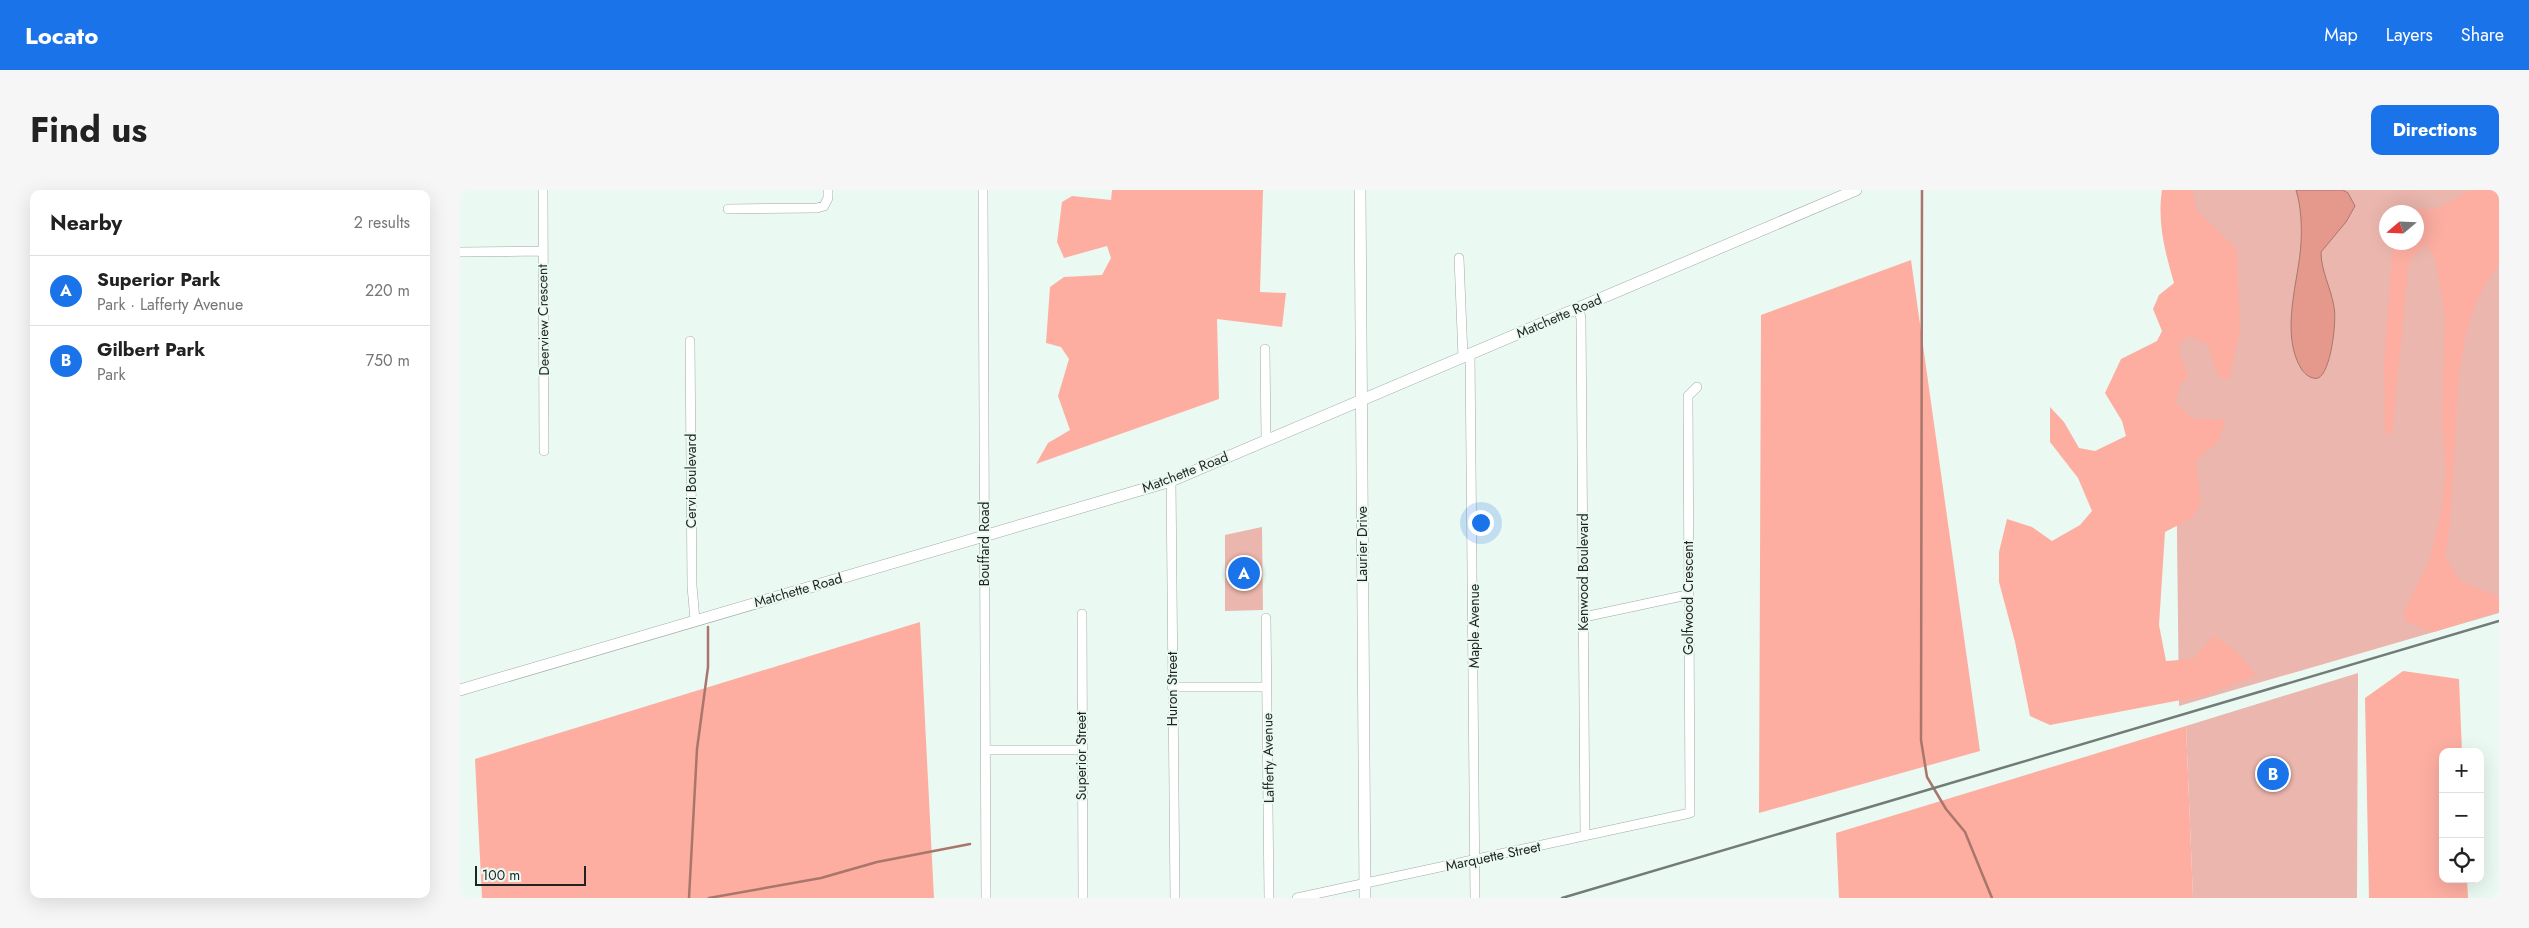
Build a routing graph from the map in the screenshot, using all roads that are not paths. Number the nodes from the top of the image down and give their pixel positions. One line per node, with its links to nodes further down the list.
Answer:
1 (543, 190): 7 (street, Deerview Crescent)
2 (828, 190): 6 (street)
3 (983, 190): 19 (street, Bouffard Road)
4 (1360, 190): 15 (street, Laurier Drive)
5 (1856, 190): 10 (street, Matchette Road)
6 (728, 210)
7 (542, 251): 8 (street); 17 (street, Deerview Crescent)
8 (460, 252)
9 (1459, 258): 13 (street, Maple Avenue)
10 (1579, 308): 13 (street, Matchette Road); 22 (street, Kenwood Boulevard)
11 (690, 341): 24 (street, Cervi Boulevard)
12 (1265, 349): 16 (street)
13 (1467, 355): 15 (street, Matchette Road); 32 (street, Maple Avenue)
14 (1697, 387): 20 (street, Golfwood Crescent)
15 (1361, 399): 16 (street, Matchette Road); 33 (street, Laurier Drive)
16 (1266, 440): 18 (street, Matchette Road)
17 (544, 451)
18 (1171, 481): 19 (street, Matchette Road); 25 (street, Huron Street)
19 (984, 535): 24 (street, Matchette Road); 28 (street, Bouffard Road)
20 (1687, 595): 22 (street); 30 (street, Golfwood Crescent)
21 (1082, 614): 29 (street, Superior Street)
22 (1584, 617): 31 (street, Kenwood Boulevard)
23 (1266, 618): 26 (street, Lafferty Avenue)
24 (695, 620): 27 (street, Matchette Road)
25 (1172, 687): 26 (street); 36 (street, Huron Street)
26 (1267, 687): 37 (street, Lafferty Avenue)
27 (460, 690)
28 (985, 750): 29 (street); 34 (street, Bouffard Road)
29 (1081, 750): 35 (street, Superior Street)
30 (1690, 813): 31 (street, Marquette Street)
31 (1585, 836): 32 (street, Marquette Street)
32 (1475, 860): 33 (street, Marquette Street); 40 (street, Maple Avenue)
33 (1364, 883): 38 (street, Marquette Street); 39 (street, Laurier Drive)
34 (986, 898)
35 (1083, 898)
36 (1175, 898)
37 (1269, 898)
38 (1297, 898)
39 (1365, 898)
40 (1475, 898)

